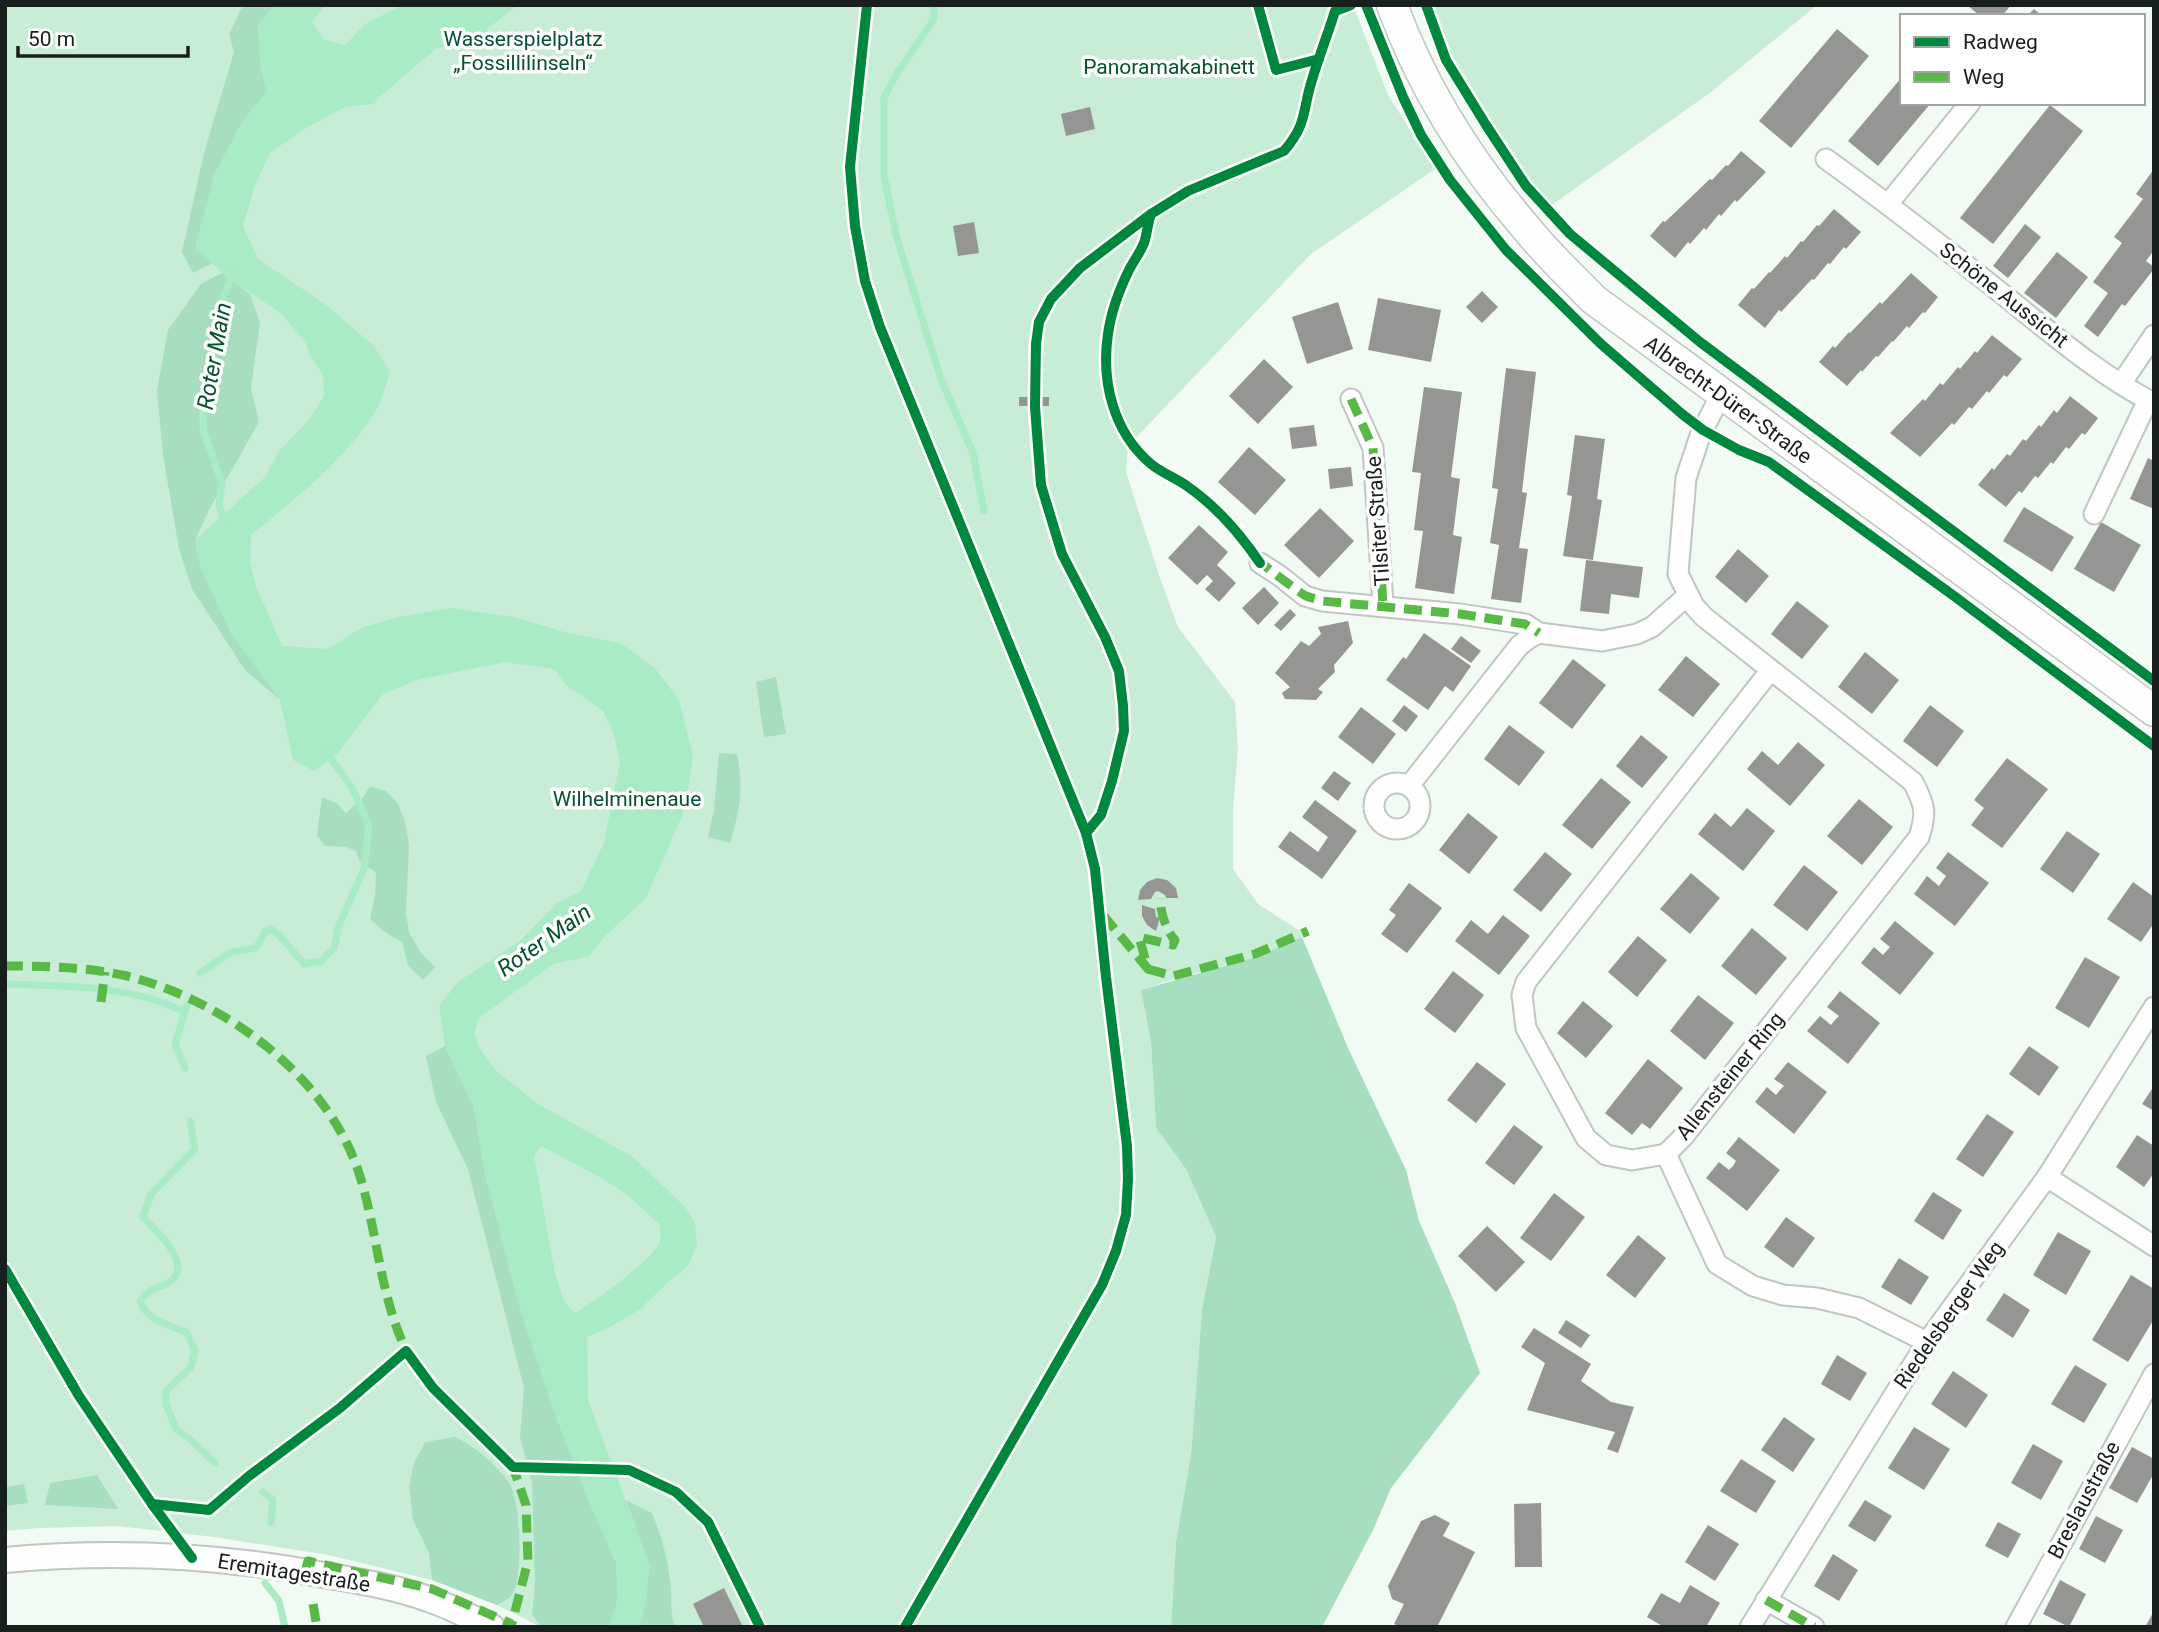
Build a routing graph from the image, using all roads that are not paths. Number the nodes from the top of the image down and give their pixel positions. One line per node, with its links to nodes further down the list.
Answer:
1 (1392, 5): 7 (main road, Albrecht-Dürer-Straße)
2 (1968, 105): 4 (street)
3 (1826, 159): 4 (street, Schöne Aussicht)
4 (1888, 204): 6 (street, Schöne Aussicht)
5 (2154, 335): 6 (street)
6 (2121, 383): 9 (street, Schöne Aussicht)
7 (1721, 395): 12 (street, Allensteiner Ring); 16 (main road, Albrecht-Dürer-Straße)
8 (1351, 399): 13 (street, Tilsiter Straße)
9 (2151, 402): 10 (street, Schöne Aussicht)
10 (2094, 514)
11 (1260, 564): 13 (street, Tilsiter Straße)
12 (1688, 595): 14 (street, Tilsiter Straße); 15 (street, Allensteiner Ring)
13 (1383, 605): 14 (street, Tilsiter Straße)
14 (1539, 633): 17 (street)
15 (1770, 671): 19 (street, Allensteiner Ring); 19 (street, Allensteiner Ring)
16 (2154, 711)
17 (1409, 786)
18 (2154, 1007): 20 (street, Riedelsberger Weg)
19 (1666, 1154): 22 (street)
20 (2046, 1177): 21 (street); 22 (street, Riedelsberger Weg)
21 (2154, 1246)
22 (1927, 1342): 25 (street, Riedelsberger Weg)
23 (2154, 1374): 29 (street, Breslaustraße)
24 (5, 1560): 26 (street, Eremitagestraße)
25 (1766, 1600): 27 (street, Riedelsberger Weg); 28 (street)
26 (492, 1627)
27 (1750, 1627)
28 (1814, 1627)
29 (2016, 1627)

